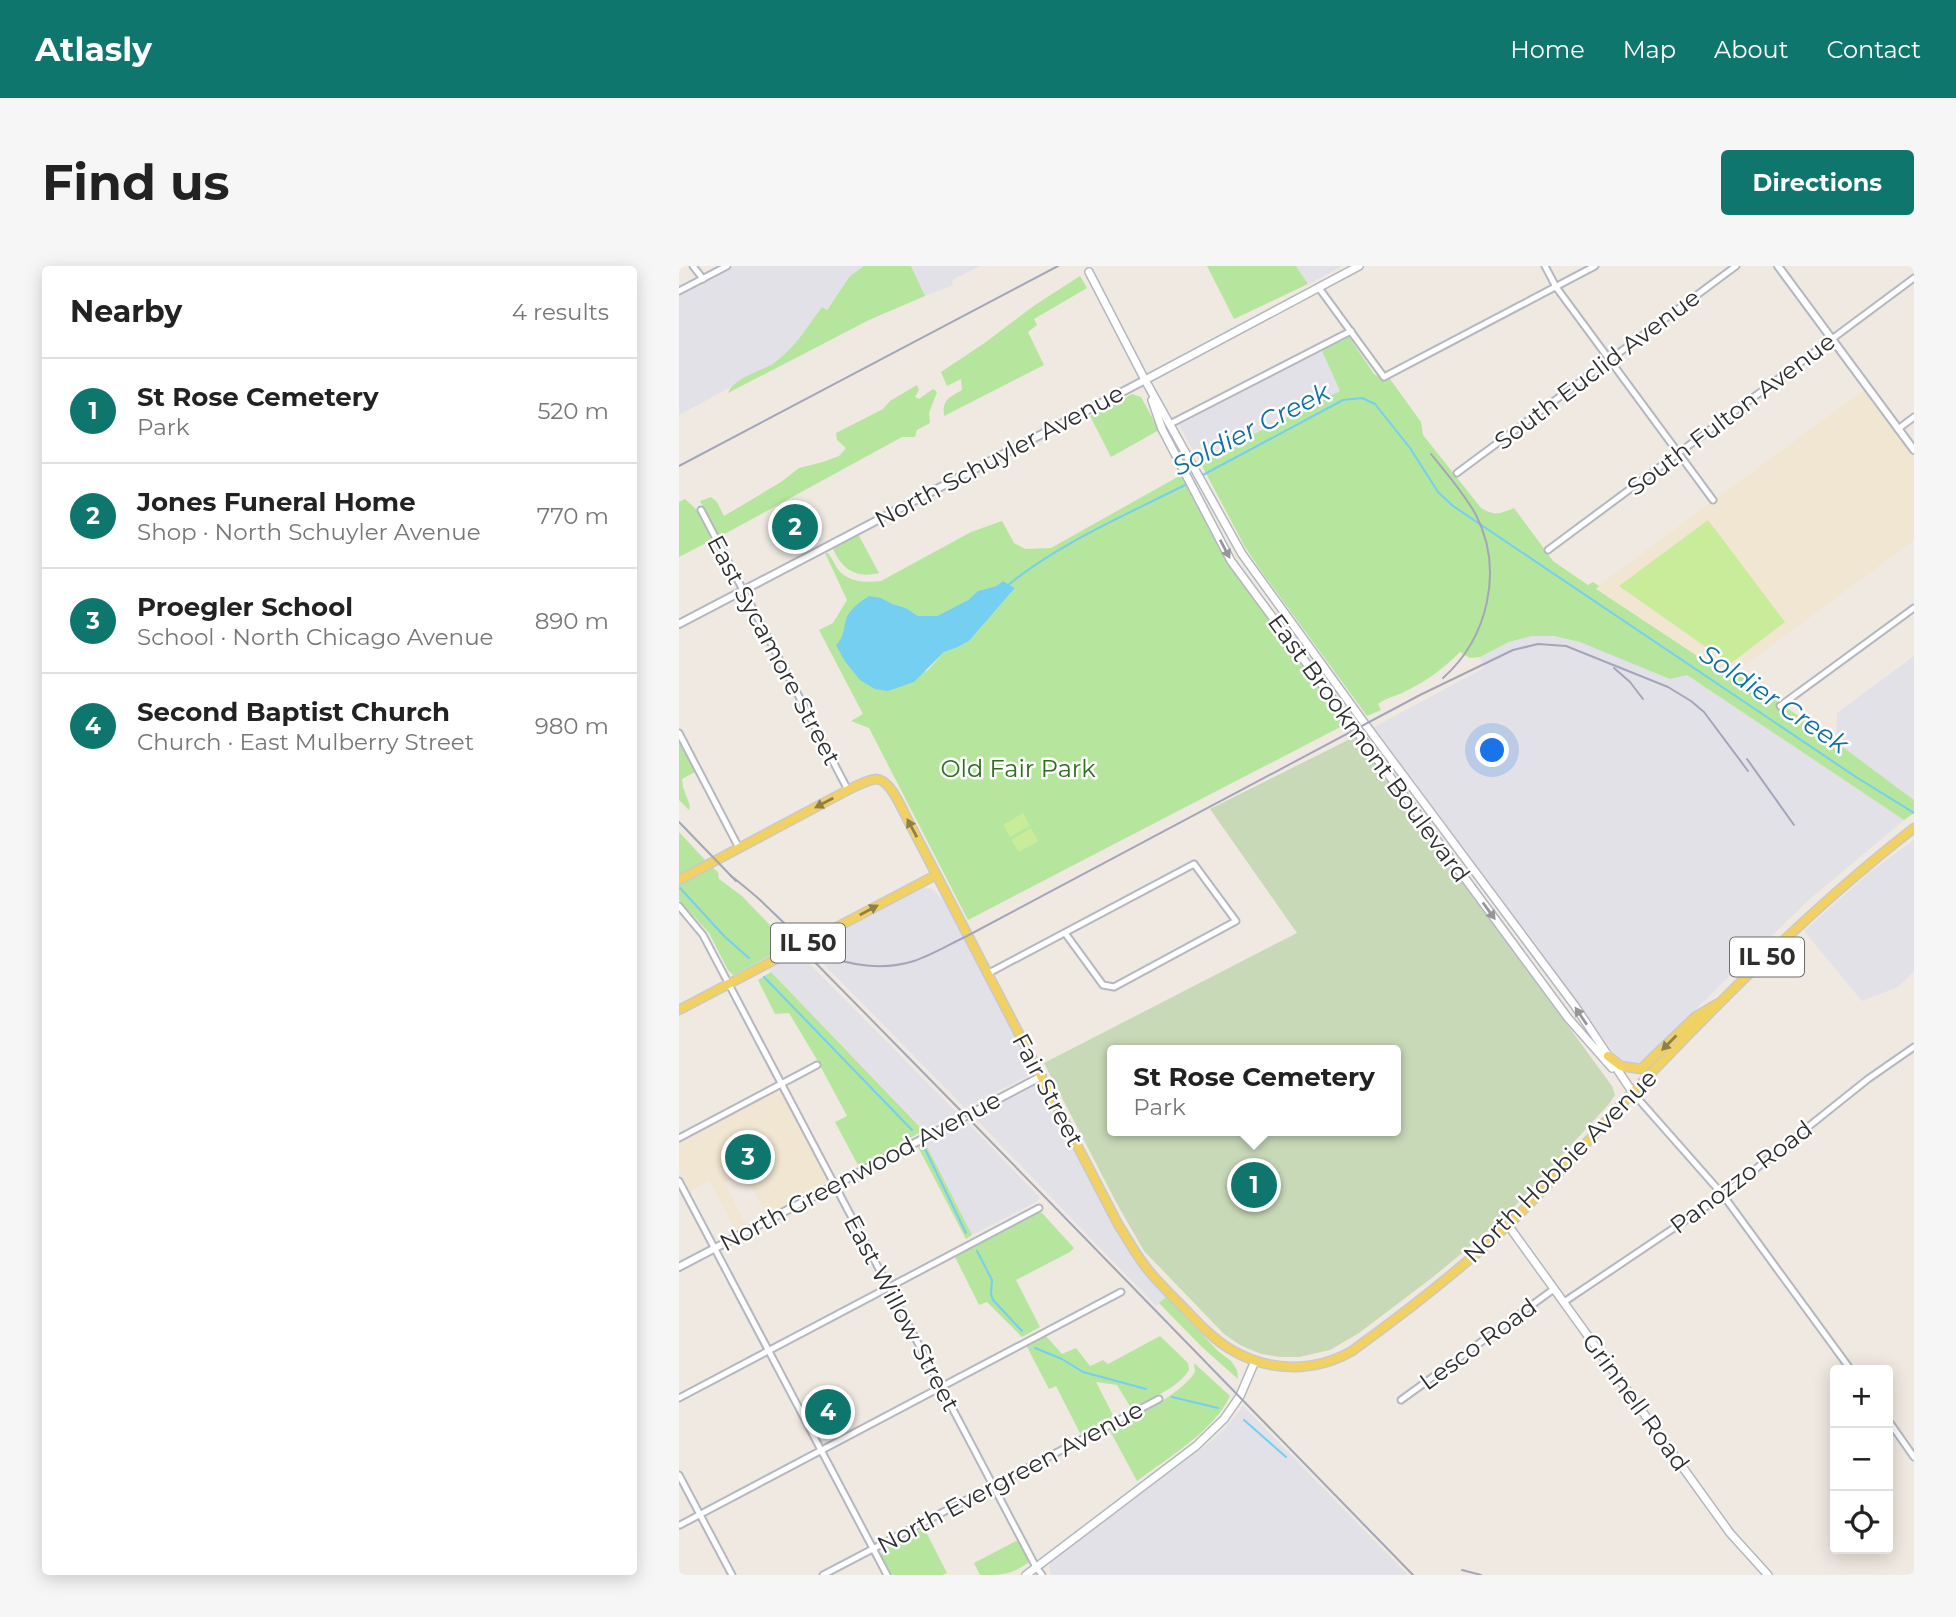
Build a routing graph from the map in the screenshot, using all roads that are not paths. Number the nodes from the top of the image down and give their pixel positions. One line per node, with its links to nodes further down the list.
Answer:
1 (694, 266): 10 (street)
2 (727, 266): 10 (street)
3 (1359, 266): 12 (main road, North Schuyler Avenue)
4 (1545, 266): 11 (street)
5 (1595, 266): 11 (street)
6 (1736, 266): 16 (street, South Euclid Avenue)
7 (1779, 266): 15 (street)
8 (1089, 272): 17 (main road, East Brookmont Boulevard)
9 (1914, 278): 15 (street, South Fulton Avenue)
10 (703, 279): 13 (street)
11 (1556, 286): 14 (street); 16 (street)
12 (1319, 288): 14 (street); 17 (main road, North Schuyler Avenue)
13 (679, 291)
14 (1351, 331): 19 (street)
15 (1832, 339): 20 (street); 22 (street, South Fulton Avenue)
16 (1609, 360): 22 (street); 23 (street, South Euclid Avenue)
17 (1145, 380): 19 (main road, East Brookmont Boulevard); 27 (street, North Schuyler Avenue); 48 (main road, East Brookmont Boulevard, one-way to 48)
18 (1914, 417): 20 (street)
19 (1170, 424): 44 (main road, East Brookmont Boulevard, one-way to 19)
20 (1898, 429): 21 (street)
21 (1914, 450)
22 (1678, 453): 24 (street); 26 (street, South Fulton Avenue)
23 (1457, 473)
24 (1713, 500)
25 (701, 510): 27 (street, East Sycamore Street)
26 (1548, 550)
27 (743, 590): 29 (street, North Schuyler Avenue); 32 (street, East Sycamore Street)
28 (1914, 608): 30 (street)
29 (679, 624)
30 (1780, 706)
31 (679, 733): 34 (street)
32 (848, 790): 34 (main road, IL 50, one-way to 34); 35 (main road, Fair Street / IL 50, one-way to 32)
33 (1912, 830): 41 (main road, North Hobbie Avenue / IL 50)
34 (739, 848): 36 (main road, IL 50)
35 (936, 875): 39 (main road, Fair Street / IL 50); 40 (main road, IL 50, one-way to 35)
36 (679, 880)
37 (679, 906): 40 (street, East Willow Street)
38 (1065, 933): 38 (street); 39 (street)
39 (987, 974): 46 (main road, Fair Street / IL 50)
40 (729, 985): 42 (main road, IL 50); 47 (street, East Willow Street)
41 (1723, 1002): 44 (main road, one-way to 44); 48 (main road, North Hobbie Avenue / IL 50)
42 (679, 1010)
43 (1914, 1047): 52 (street, Panozzo Road)
44 (1608, 1056): 48 (main road, East Brookmont Boulevard)
45 (817, 1065): 47 (street)
46 (1042, 1076): 51 (street, North Greenwood Avenue); 62 (main road, Fair Street / IL 50)
47 (781, 1084): 49 (street); 51 (street, East Willow Street)
48 (1633, 1093): 52 (street, East Brookmont Boulevard); 54 (main road, North Hobbie Avenue / IL 50)
49 (679, 1138)
50 (679, 1181): 55 (street)
51 (835, 1185): 55 (street, North Greenwood Avenue); 57 (street, East Willow Street)
52 (1723, 1195): 60 (street, Panozzo Road); 63 (street, East Brookmont Boulevard)
53 (1039, 1208): 57 (street)
54 (1508, 1225): 58 (main road, Grinnell Road); 62 (main road, North Hobbie Avenue / IL 50)
55 (714, 1248): 56 (street, North Greenwood Avenue); 61 (street)
56 (679, 1267)
57 (888, 1287): 61 (street); 64 (street, East Willow Street)
58 (1554, 1289): 60 (main road, Grinnell Road); 67 (street, Lesco Road)
59 (1121, 1292): 64 (street)
60 (1564, 1302): 82 (main road, Grinnell Road)
61 (769, 1352): 65 (street); 69 (street)
62 (1255, 1361): 76 (main road)
63 (1847, 1365)
64 (941, 1387): 69 (street); 72 (street, East Willow Street)
65 (679, 1398)
66 (1159, 1399): 72 (street, North Evergreen Avenue)
67 (1401, 1399)
68 (1893, 1427): 70 (street)
69 (821, 1450): 73 (street); 75 (street)
70 (1914, 1457)
71 (679, 1475): 73 (street)
72 (993, 1486): 75 (street, North Evergreen Avenue); 76 (street, East Willow Street)
73 (699, 1514): 74 (street); 77 (street)
74 (680, 1525)
75 (873, 1549): 78 (street, North Evergreen Avenue); 79 (street)
76 (1036, 1567): 80 (main road); 81 (street, East Willow Street)
77 (731, 1575)
78 (823, 1575)
79 (887, 1575)
80 (1026, 1575)
81 (1042, 1575)
82 (1768, 1575)

